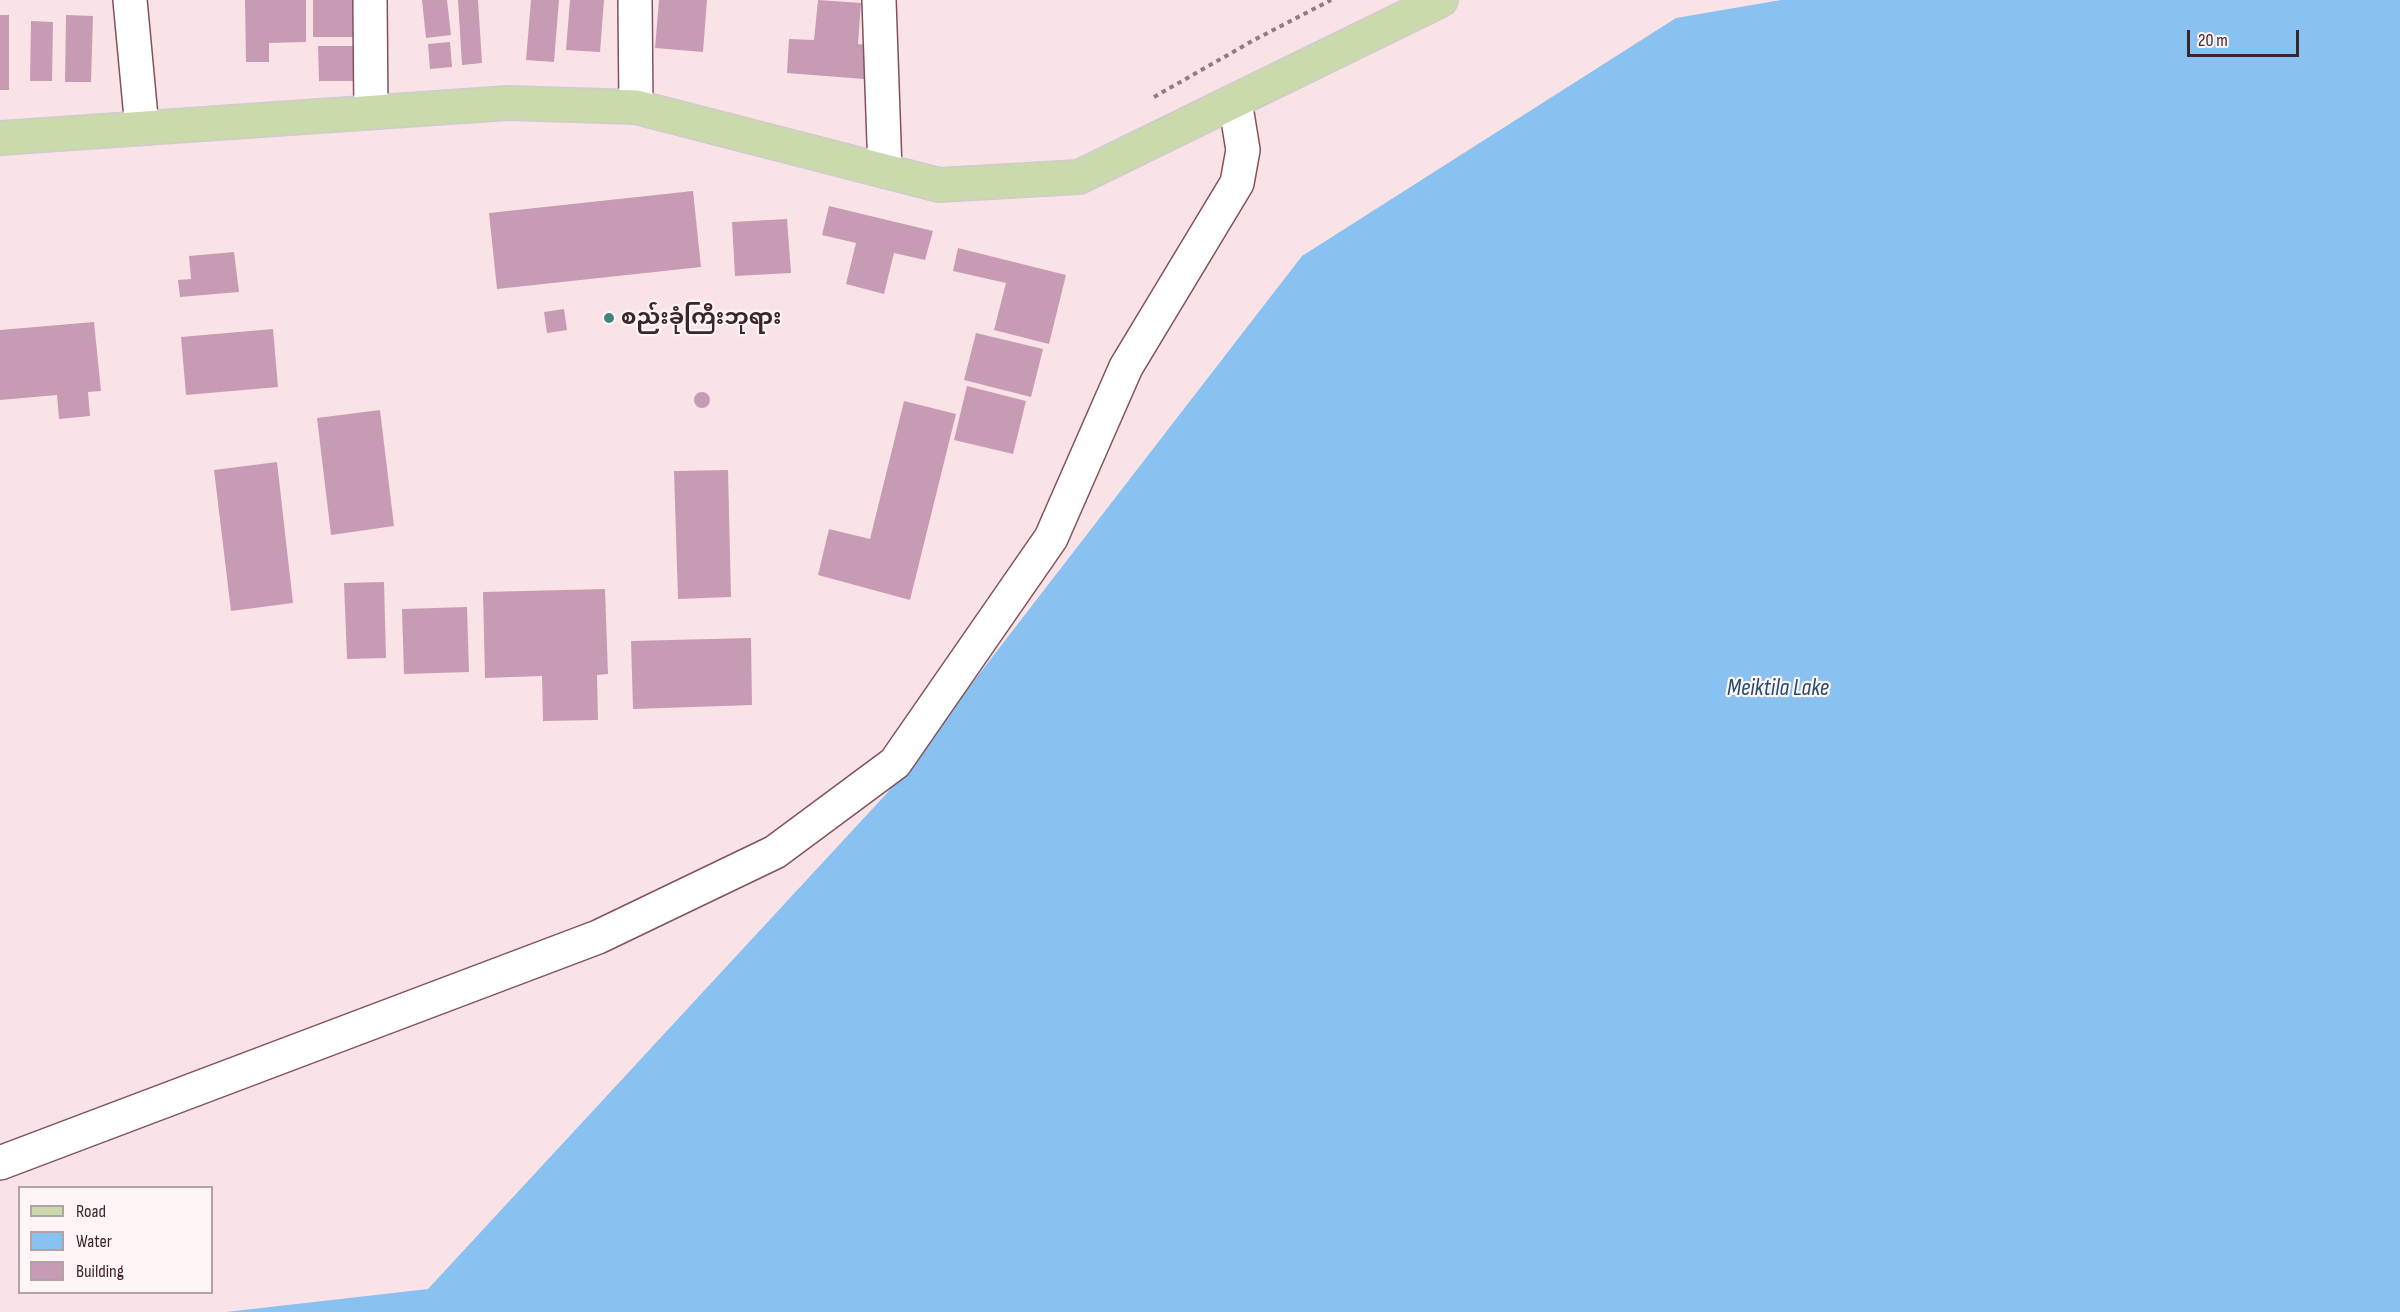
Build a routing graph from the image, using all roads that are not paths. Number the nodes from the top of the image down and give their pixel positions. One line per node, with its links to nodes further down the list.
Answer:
1 (130, 0): 9 (street)
2 (370, 0): 8 (street)
3 (635, 0): 7 (street)
4 (879, 0): 11 (street)
5 (1441, 0): 6 (main road)
6 (1235, 101): 11 (main road); 12 (street)
7 (636, 106): 8 (main road); 11 (main road)
8 (371, 112): 9 (main road)
9 (142, 128): 10 (main road)
10 (0, 138)
11 (885, 171)
12 (0, 1162)

